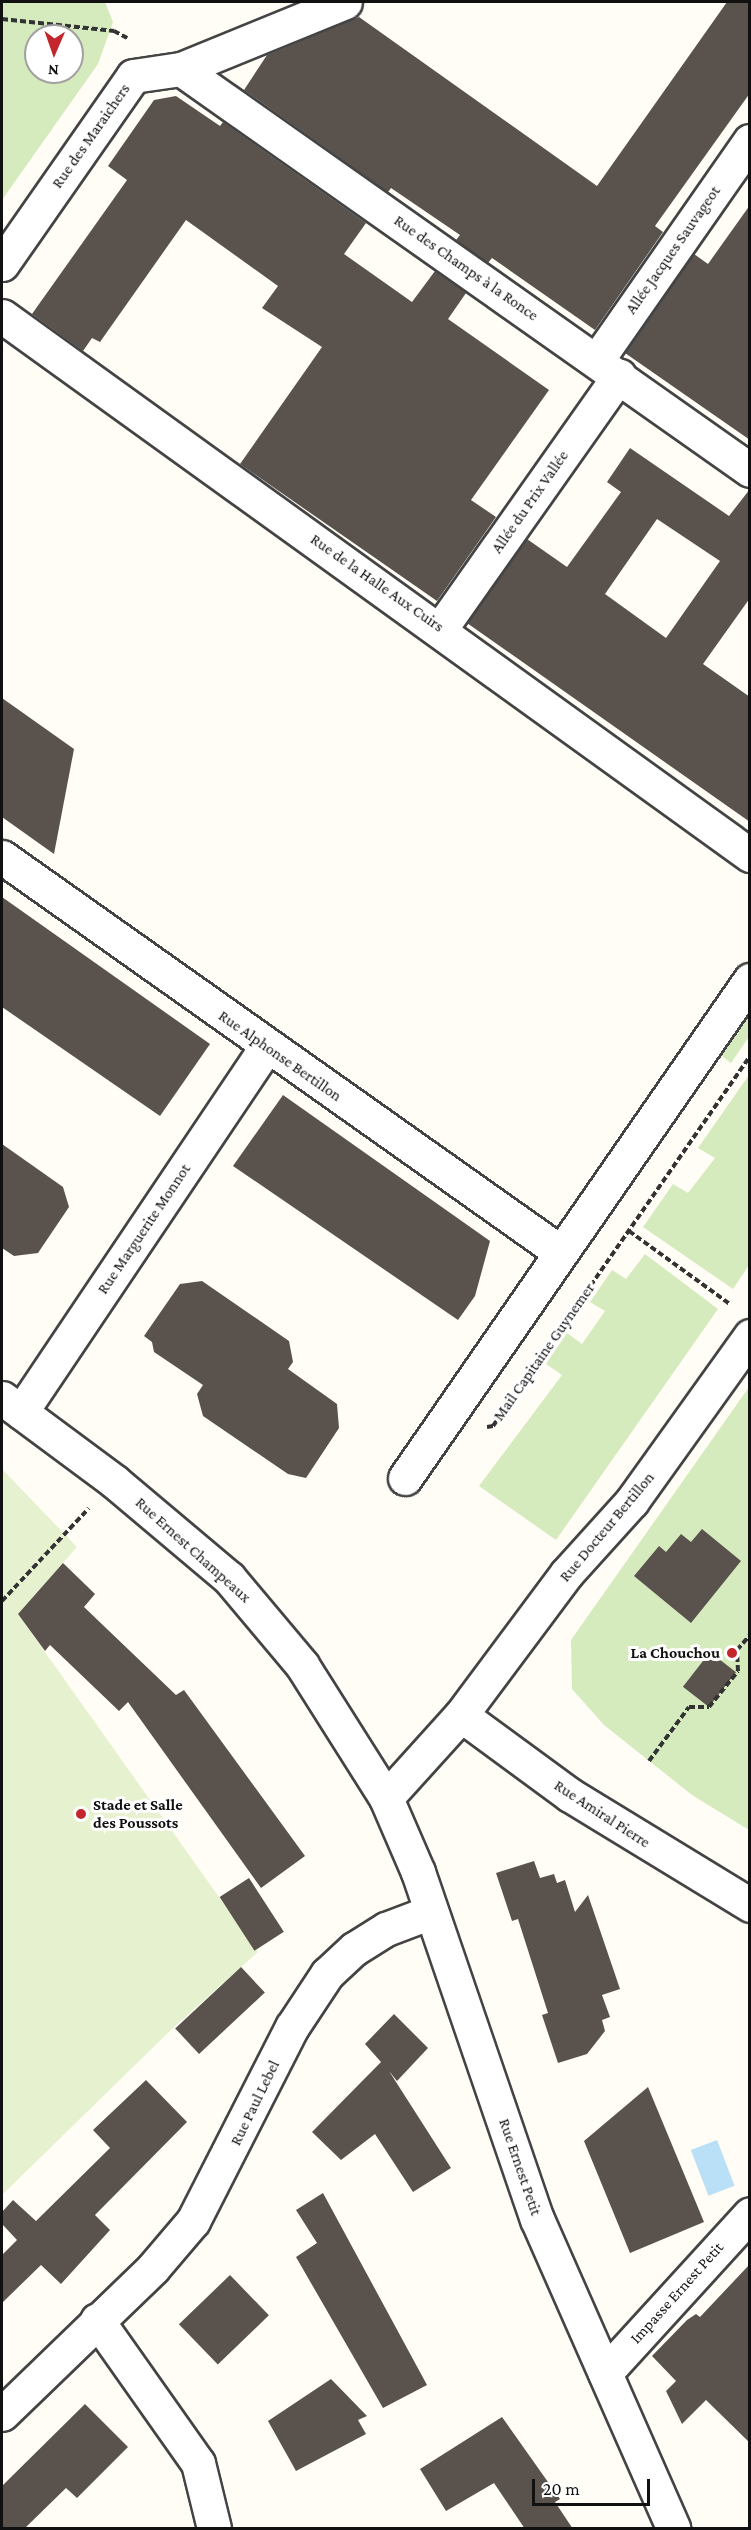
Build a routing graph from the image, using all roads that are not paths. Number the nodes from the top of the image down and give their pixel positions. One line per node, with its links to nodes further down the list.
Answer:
1 (345, 2): 2 (street, Rue des Maraichers)
2 (181, 69): 4 (street, Rue des Maraichers); 6 (street, Rue des Champs à la Ronce)
3 (750, 141): 6 (street, Allée Jacques Sauvageot)
4 (2, 264)
5 (2, 316): 8 (street, Rue de la Halle Aux Cuirs)
6 (608, 368): 7 (street, Rue des Champs à la Ronce); 8 (street, Allée du Prix Vallée)
7 (750, 470)
8 (441, 628): 9 (street, Rue de la Halle Aux Cuirs)
9 (750, 855)
10 (2, 857): 12 (street, Rue Alphonse Bertillon)
11 (750, 980): 13 (street)
12 (266, 1047): 13 (street, Rue Alphonse Bertillon); 15 (street, Rue Marguerite Monnot)
13 (560, 1252): 16 (street)
14 (745, 1324): 17 (street, Rue Docteur Bertillon)
15 (11, 1405): 18 (street, Rue Ernest Champeaux)
16 (405, 1478)
17 (461, 1714): 18 (street, Rue Docteur Bertillon); 19 (street, Rue Amiral Pierre)
18 (386, 1798): 20 (street, Rue Ernest Petit)
19 (750, 1905)
20 (431, 1912): 22 (street, Rue Paul Lebel); 23 (street, Rue Ernest Petit)
21 (750, 2214): 23 (street, Impasse Ernest Petit)
22 (97, 2320): 24 (street, Rue Paul Lebel); 25 (street)
23 (605, 2373): 26 (street, Rue Ernest Petit)
24 (2, 2415)
25 (214, 2529)
26 (673, 2529)

